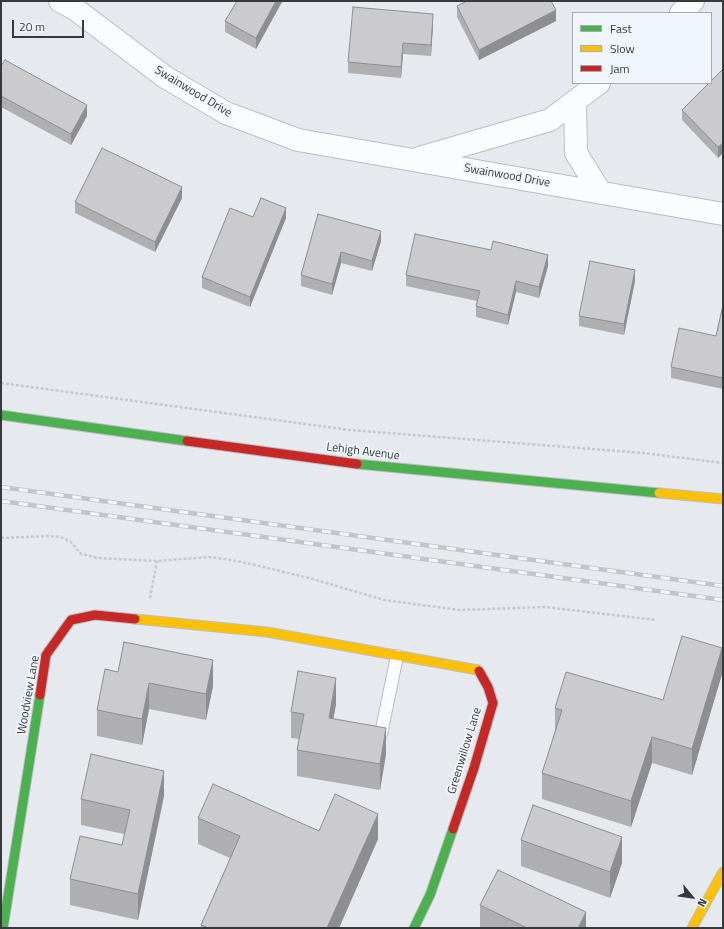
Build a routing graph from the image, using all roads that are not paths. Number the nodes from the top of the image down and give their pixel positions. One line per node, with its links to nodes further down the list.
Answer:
1 (60, 1): 6 (street, Swainwood Drive)
2 (693, 1): 3 (street)
3 (682, 12)
4 (598, 84): 5 (street, Swainwood Drive)
5 (575, 101): 6 (street, Swainwood Drive); 7 (street)
6 (414, 160): 7 (street, Swainwood Drive)
7 (601, 193): 8 (street, Swainwood Drive)
8 (723, 214)
9 (1, 415): 10 (street, Lehigh Avenue)
10 (723, 499)
11 (267, 632): 12 (street, Greenwillow Lane); 15 (street, Woodview Lane)
12 (397, 656): 13 (lane); 16 (street, Greenwillow Lane)
13 (381, 734)
14 (723, 872): 17 (street)
15 (3, 928)
16 (414, 928)
17 (692, 928)

